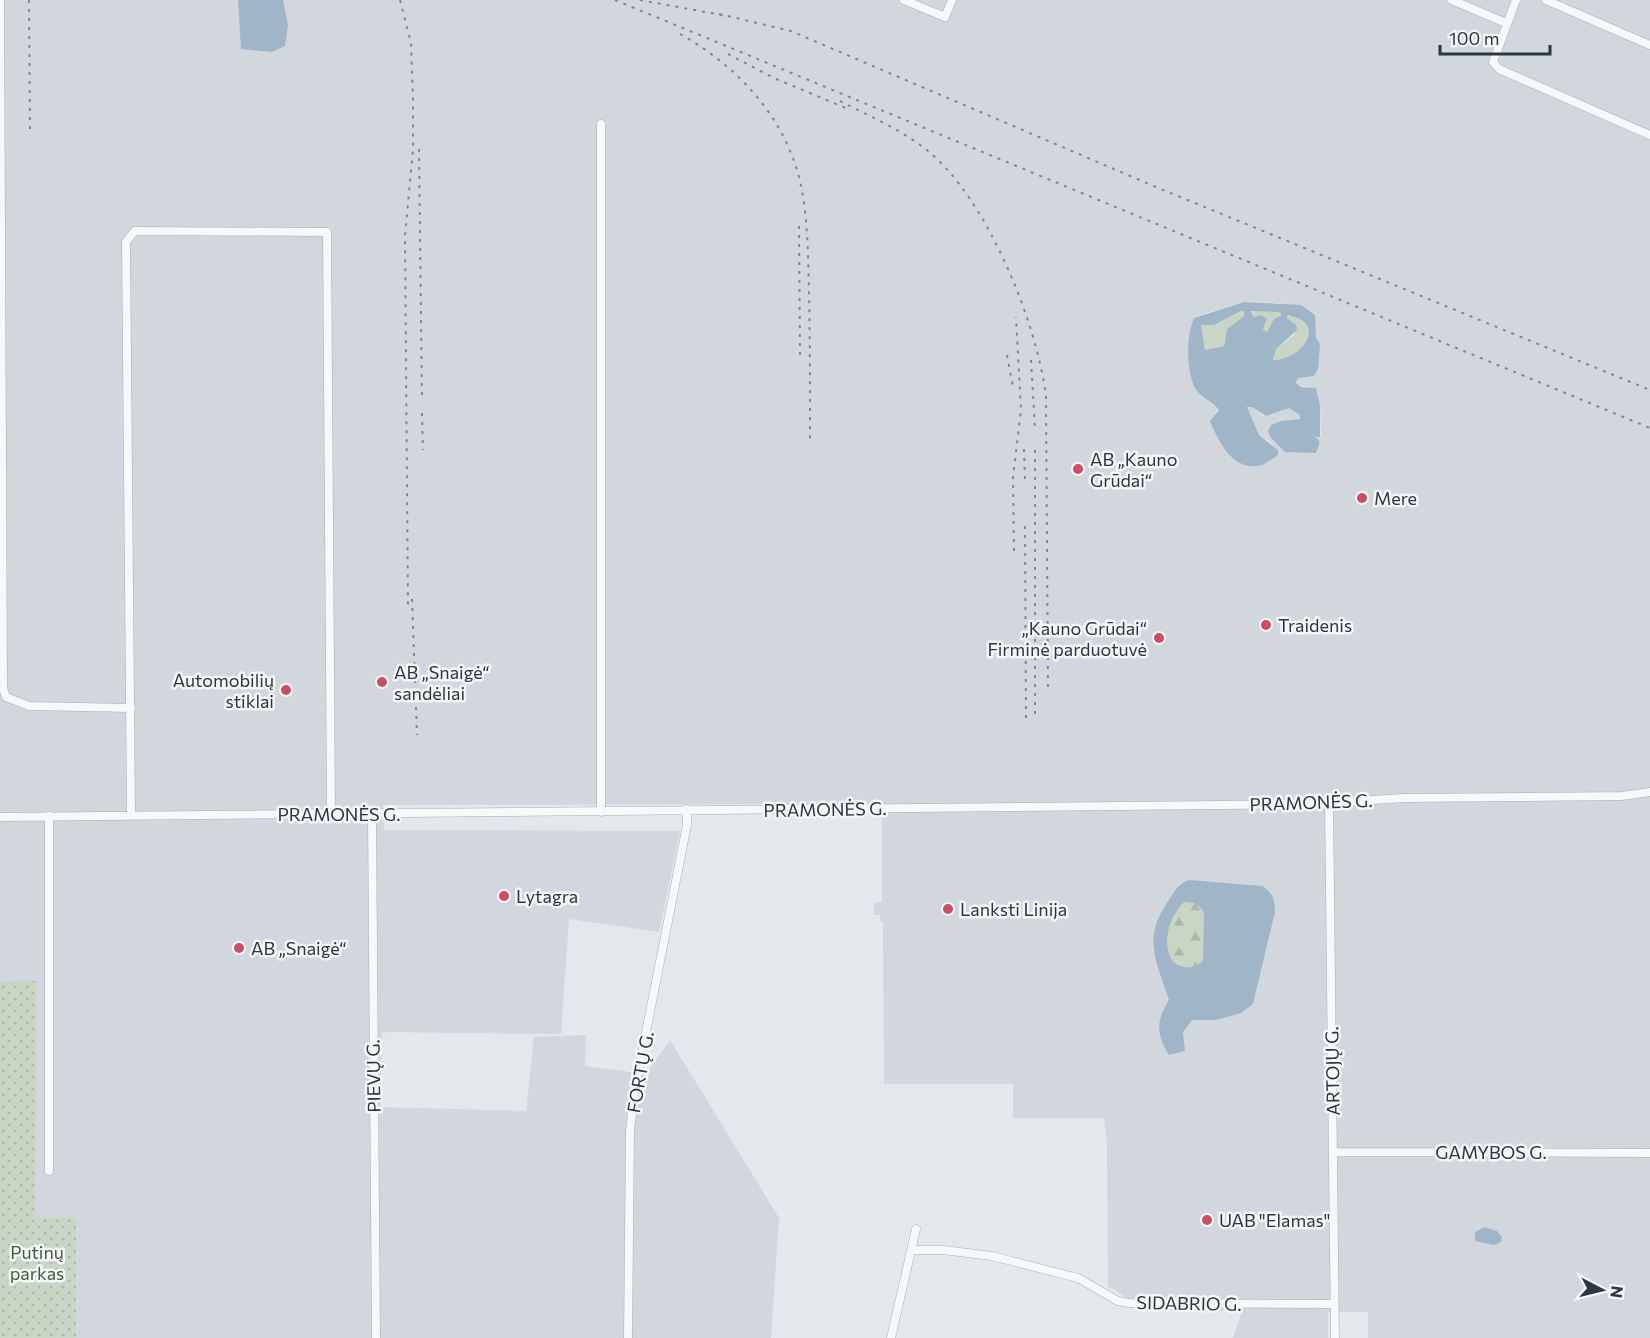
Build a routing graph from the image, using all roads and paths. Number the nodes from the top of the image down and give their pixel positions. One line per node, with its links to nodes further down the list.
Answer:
1 (0, 0): 11 (street)
2 (904, 0): 3 (street)
3 (952, 0)
4 (1452, 0): 7 (street)
5 (1516, 0): 7 (street)
6 (1546, 0): 8 (street)
7 (1506, 23): 10 (street)
8 (1650, 45)
9 (601, 123): 15 (street)
10 (1650, 135)
11 (131, 708): 16 (street); 18 (street)
12 (1650, 792): 13 (street, PRAMONĖS G.)
13 (1329, 803): 14 (street, PRAMONĖS G.); 21 (street, ARTOJŲ G.)
14 (687, 809): 15 (street, PRAMONĖS G.); 28 (street, FORTŲ G.)
15 (601, 812): 17 (street, PRAMONĖS G.)
16 (331, 814): 17 (street, PRAMONĖS G.); 18 (street, PRAMONĖS G.)
17 (372, 814): 27 (street, PIEVŲ G.)
18 (131, 815): 19 (street, PRAMONĖS G.)
19 (49, 816): 20 (street, PRAMONĖS G.); 23 (street)
20 (0, 817)
21 (1333, 1152): 22 (street, GAMYBOS G.); 26 (street, ARTOJŲ G.)
22 (1650, 1153)
23 (49, 1171)
24 (916, 1229): 25 (street)
25 (910, 1253): 26 (street, SIDABRIO G.); 29 (street)
26 (1334, 1304): 30 (street, ARTOJŲ G.)
27 (376, 1338)
28 (628, 1338)
29 (891, 1338)
30 (1335, 1338)

